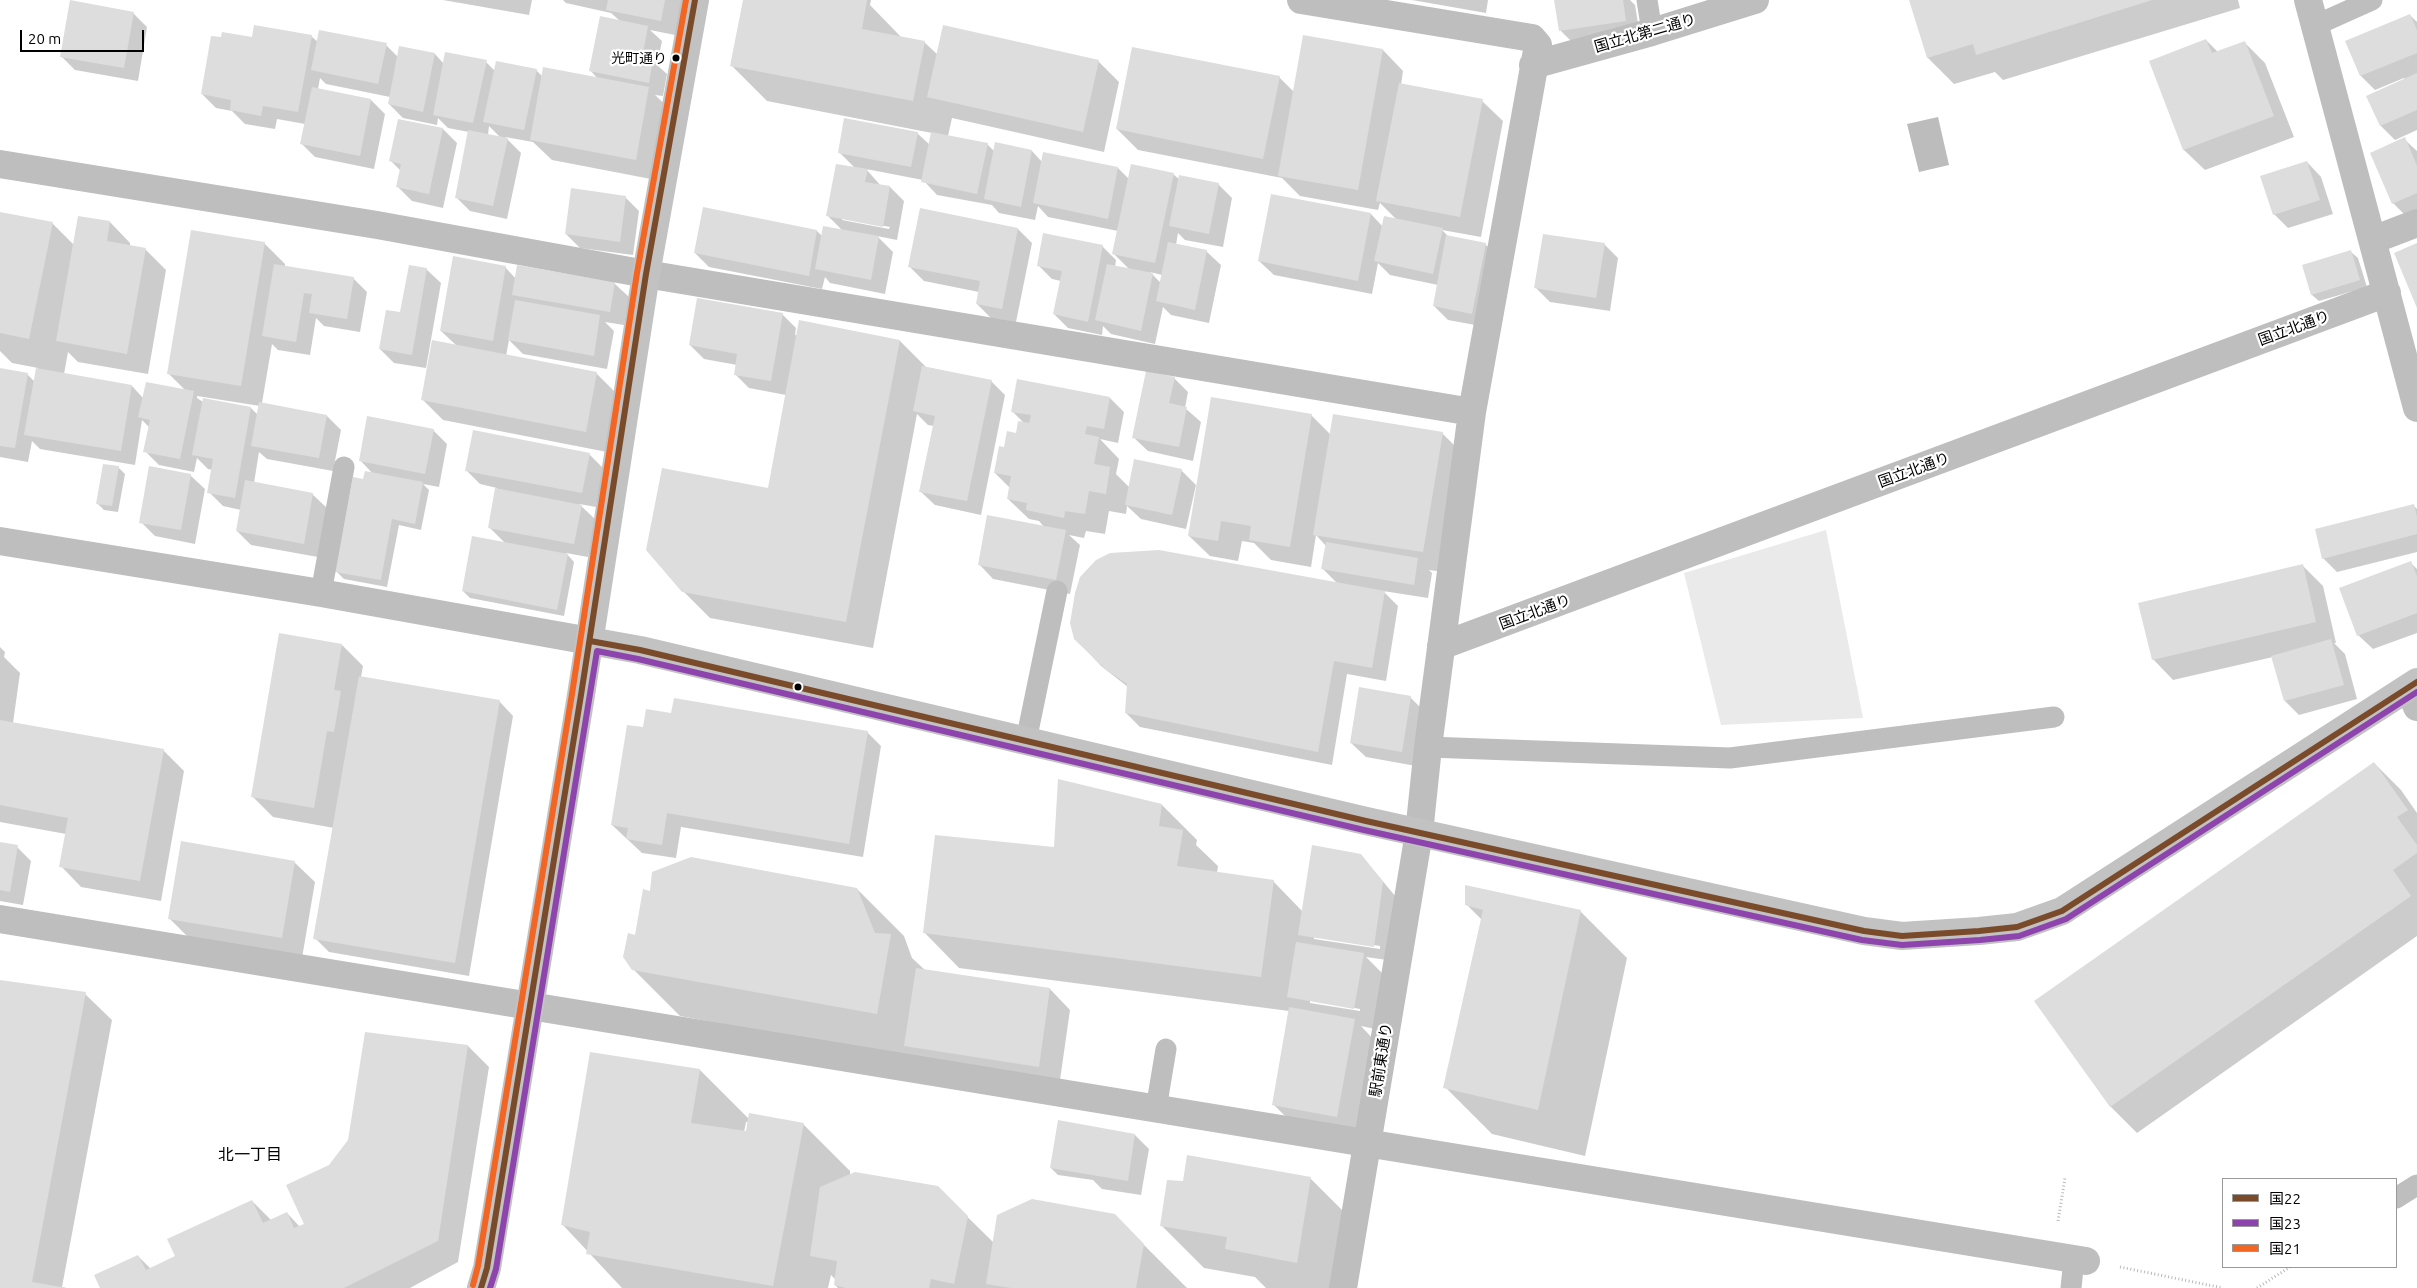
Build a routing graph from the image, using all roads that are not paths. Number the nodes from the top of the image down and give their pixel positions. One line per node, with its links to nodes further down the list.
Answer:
1 (694, 0): 12 (main road)
2 (1301, 0): 8 (street, 駅前東通り)
3 (1647, 0): 7 (lane)
4 (1755, 0): 7 (street, 国立北第二通り)
5 (2372, 0): 6 (lane)
6 (2311, 13): 11 (street)
7 (1652, 32): 8 (street, 国立北第二通り)
8 (1533, 65): 15 (street, 駅前東通り)
9 (0, 164): 12 (street)
10 (2417, 222): 11 (street)
11 (2373, 240): 13 (street)
12 (646, 274): 15 (street); 20 (main road)
13 (2387, 293): 14 (street); 21 (street, 国立北通り)
14 (2417, 408)
15 (1472, 412): 21 (street, 駅前東通り)
16 (344, 467): 19 (lane)
17 (0, 541): 19 (street)
18 (1057, 591): 24 (lane)
19 (321, 593): 20 (street)
20 (590, 641): 24 (main road); 28 (main road)
21 (1442, 646): 25 (street, 駅前東通り)
22 (2414, 692): 26 (main road)
23 (2054, 718): 25 (lane)
24 (1026, 741): 26 (main road)
25 (1428, 746): 26 (street, 駅前東通り)
26 (1419, 833): 31 (street, 駅前東通り)
27 (0, 919): 28 (street)
28 (530, 1006): 30 (street); 35 (main road)
29 (1166, 1048): 30 (lane)
30 (1156, 1108): 31 (street)
31 (1367, 1143): 34 (street); 36 (street, 駅前東通り)
32 (2417, 1184): 33 (lane)
33 (2397, 1197)
34 (2071, 1258): 37 (lane)
35 (481, 1288)
36 (1343, 1288)
37 (2071, 1288)

